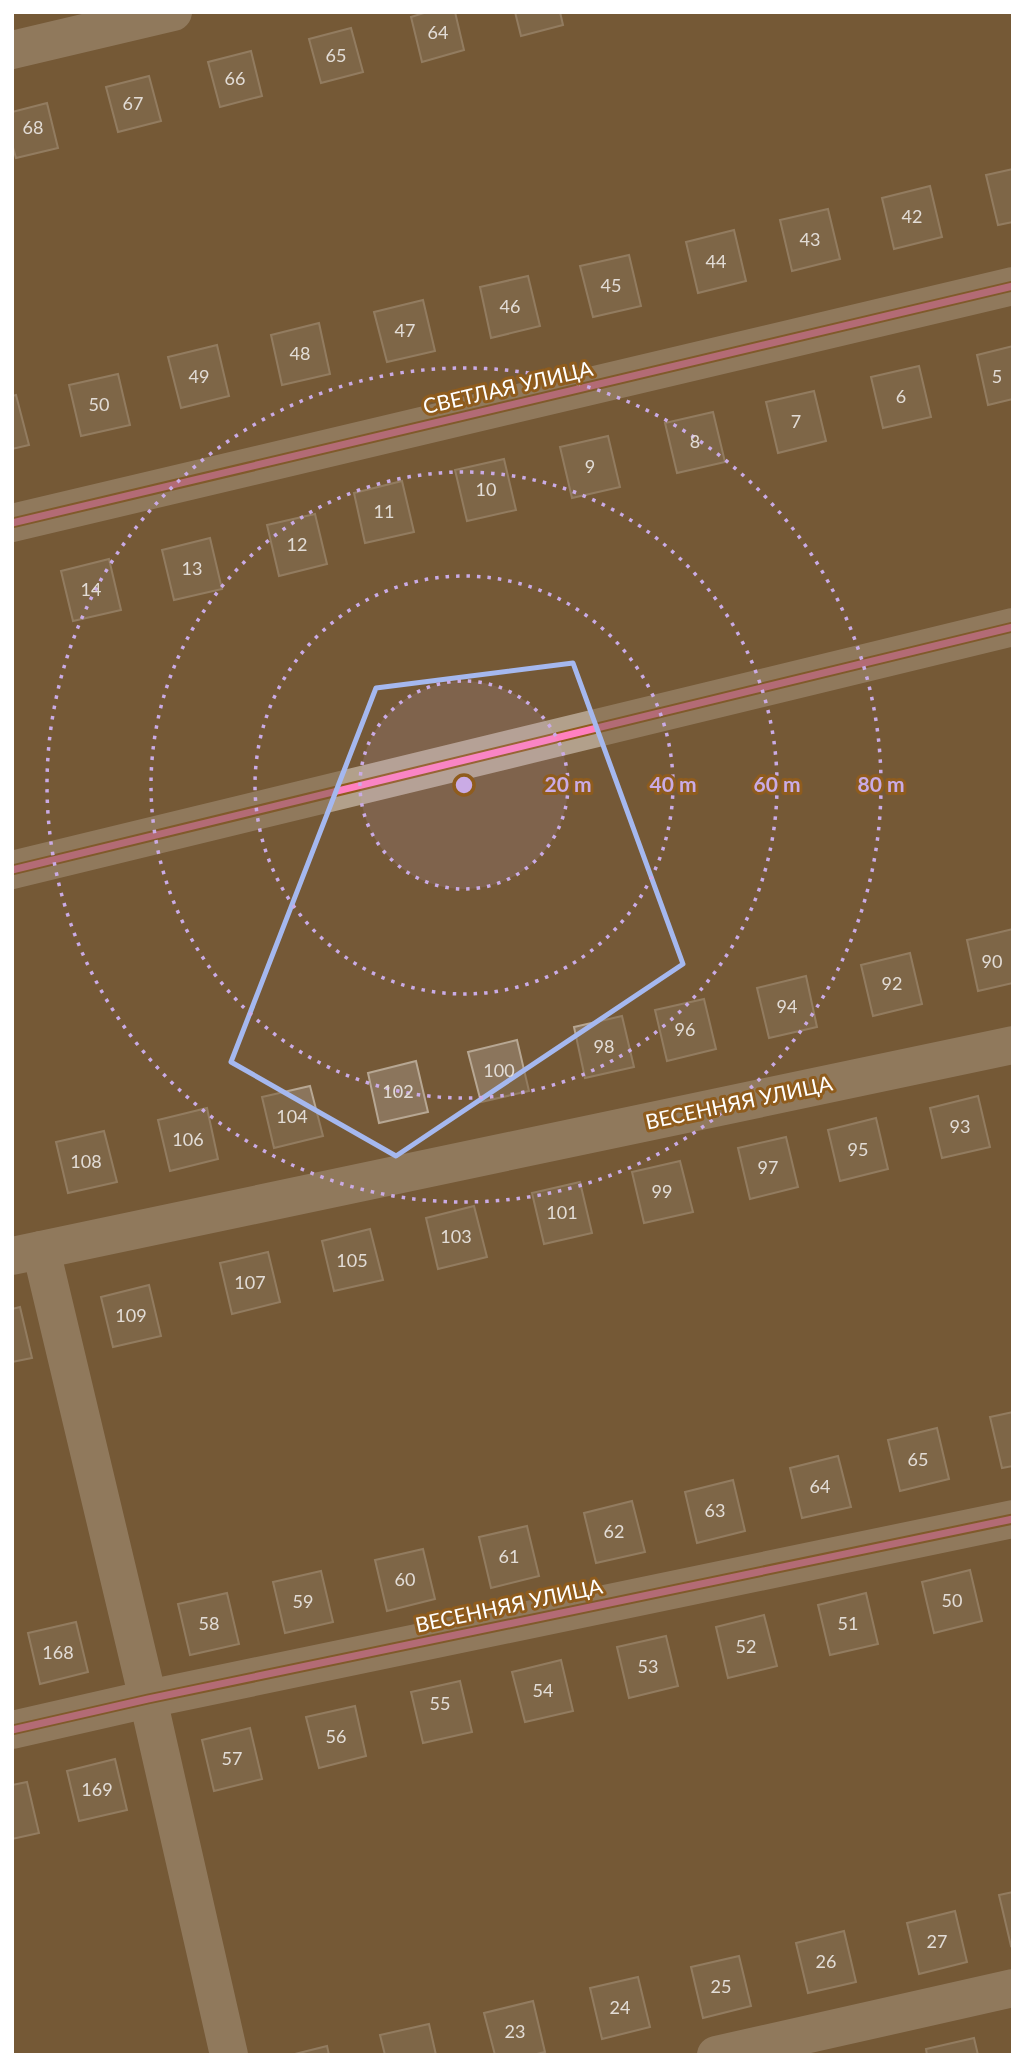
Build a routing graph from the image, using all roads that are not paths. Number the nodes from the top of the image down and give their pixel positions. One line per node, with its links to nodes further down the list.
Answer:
1 (173, 12): 2 (street)
2 (12, 50)
3 (1013, 286): 4 (street, СВЕТЛАЯ УЛИЦА)
4 (12, 523)
5 (1013, 628): 6 (street)
6 (12, 870)
7 (1013, 1045): 8 (street, ВЕСЕННЯЯ УЛИЦА)
8 (27, 1253): 10 (street)
9 (1013, 1519): 10 (street, ВЕСЕННЯЯ УЛИЦА)
10 (148, 1699): 11 (street, ВЕСЕННЯЯ УЛИЦА); 13 (street)
11 (12, 1730)
12 (1013, 1988): 14 (street)
13 (229, 2055)
14 (716, 2055)

